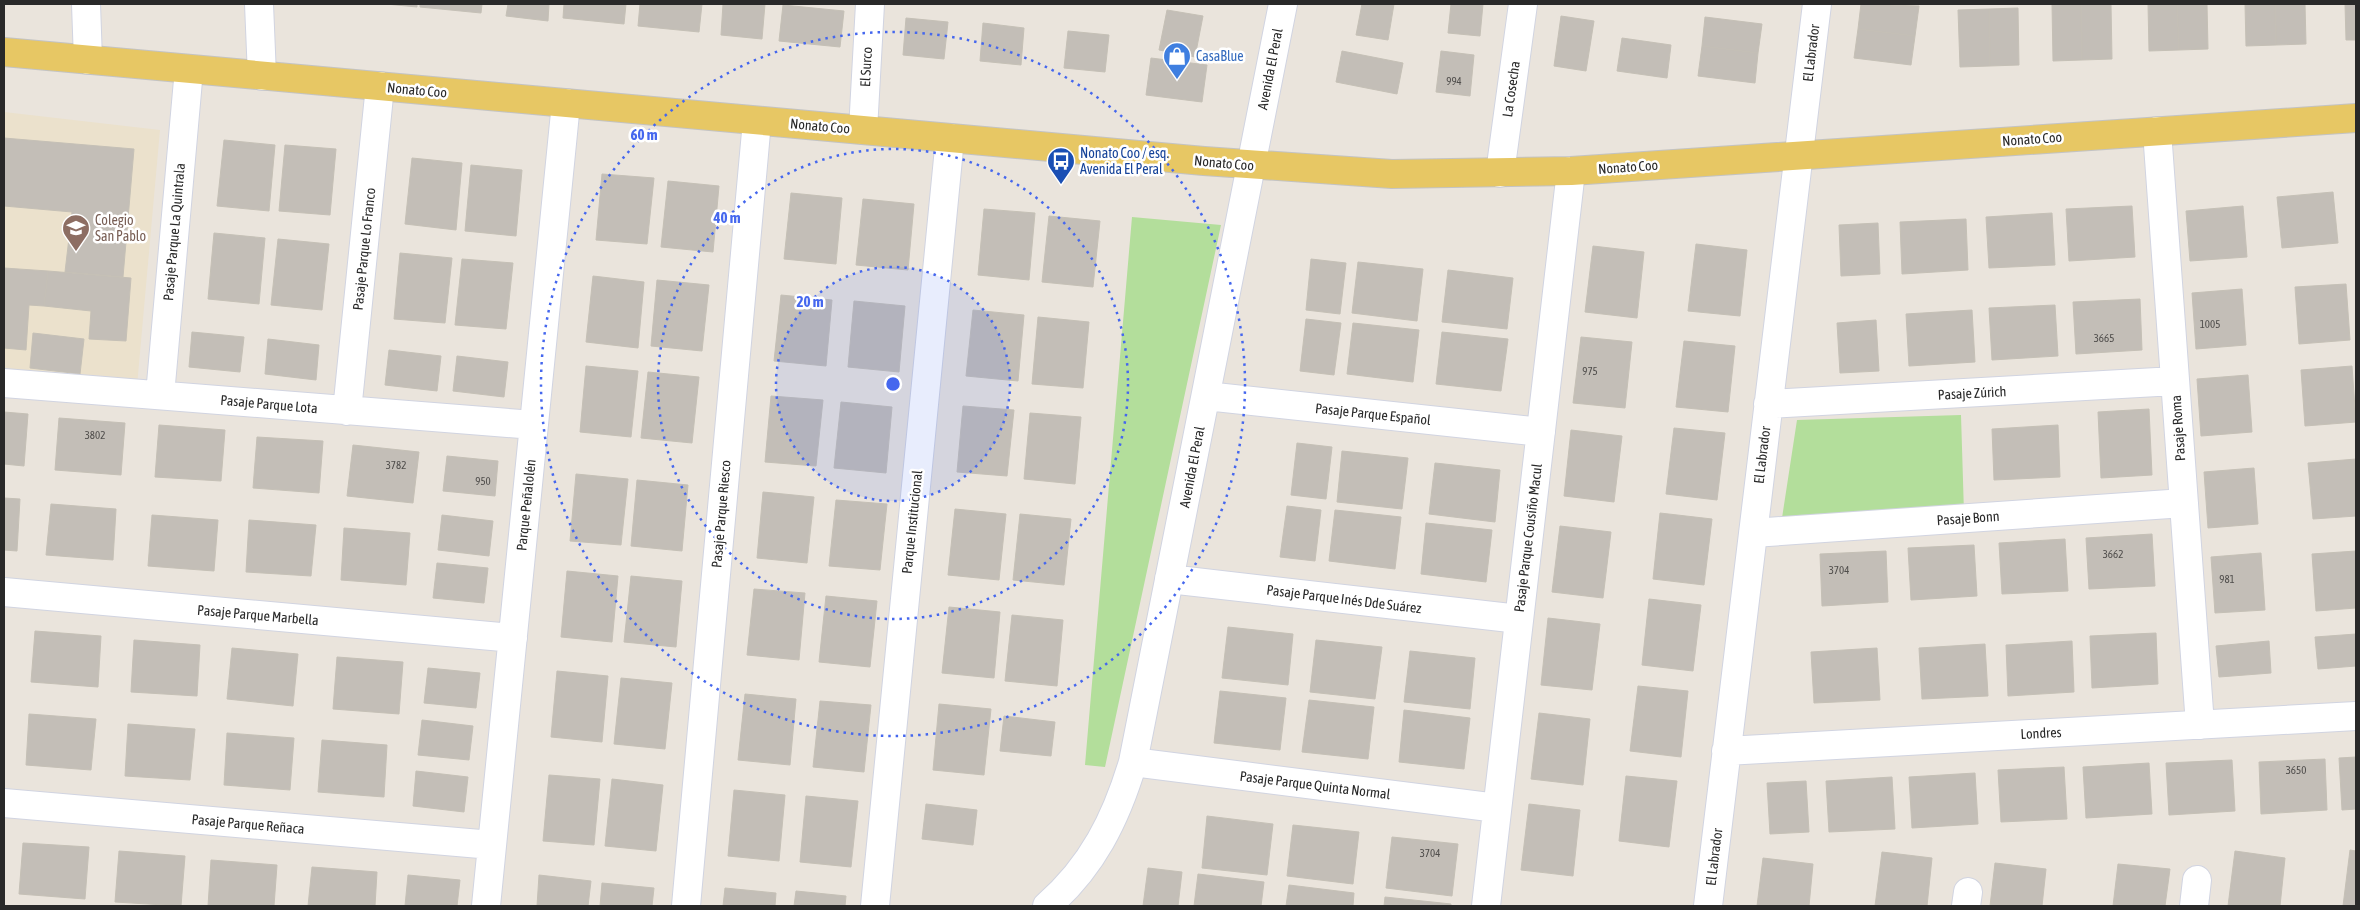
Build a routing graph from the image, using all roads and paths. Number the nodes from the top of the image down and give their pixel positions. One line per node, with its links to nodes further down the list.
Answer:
1 (86, 4): 8 (street)
2 (259, 4): 10 (street)
3 (870, 4): 15 (street, El Surco)
4 (1283, 4): 19 (street, Avenida El Peral)
5 (1523, 4): 21 (street, La Cosecha)
6 (1817, 4): 18 (street, El Labrador)
7 (4, 52): 8 (main road, Nonato Coo)
8 (88, 60): 9 (main road, Nonato Coo)
9 (189, 69): 10 (main road, Nonato Coo); 24 (street, Pasaje Parque La Quintrala)
10 (262, 76): 11 (main road, Nonato Coo)
11 (380, 86): 12 (main road, Nonato Coo); 27 (street, Pasaje Parque Lo Franco)
12 (566, 103): 14 (main road, Nonato Coo); 28 (street, Parque Peñalolén)
13 (2356, 118): 16 (main road, Nonato Coo)
14 (757, 121): 15 (main road, Nonato Coo); 45 (street, Pasaje Parque Riesco)
15 (863, 130): 17 (main road, Nonato Coo)
16 (2157, 131): 18 (main road, Nonato Coo); 22 (street, Pasaje Roma)
17 (950, 138): 19 (main road, Nonato Coo); 46 (street, Parque Institucional)
18 (1798, 155): 20 (main road, Nonato Coo); 26 (street, El Labrador)
19 (1251, 165): 21 (main road, Nonato Coo); 25 (street, Avenida El Peral)
20 (1572, 171): 21 (main road, Nonato Coo); 29 (street, Pasaje Parque Cousiño Macul)
21 (1500, 173)
22 (2175, 381): 26 (street, Pasaje Zúrich); 30 (street, Pasaje Roma)
23 (4, 383): 24 (street, Pasaje Parque Lota)
24 (160, 395): 27 (street, Pasaje Parque Lota)
25 (1206, 396): 29 (street, Pasaje Parque Español); 32 (street, Avenida El Peral)
26 (1768, 404): 31 (street, El Labrador)
27 (347, 411): 28 (street, Pasaje Parque Lota)
28 (534, 425): 35 (street, Parque Peñalolén)
29 (1541, 432): 34 (street, Pasaje Parque Cousiño Macul)
30 (2184, 503): 31 (street, Pasaje Bonn); 37 (street, Pasaje Roma)
31 (1753, 533): 38 (street, El Labrador)
32 (1169, 579): 34 (street, Pasaje Parque Inés Dde Suárez); 39 (street, Avenida El Peral)
33 (4, 592): 35 (street, Pasaje Parque Marbella)
34 (1519, 619): 41 (street, Pasaje Parque Cousiño Macul)
35 (513, 638): 42 (street, Parque Peñalolén)
36 (2356, 716): 37 (street, Londres)
37 (2200, 725): 38 (street, Londres)
38 (1726, 751): 49 (street, El Labrador)
39 (1133, 762): 41 (street, Pasaje Parque Quinta Normal); 47 (street, Avenida El Peral)
40 (4, 803): 42 (street, Pasaje Parque Reñaca)
41 (1497, 808): 48 (street, Pasaje Parque Cousiño Macul)
42 (492, 845): 44 (street, Parque Peñalolén)
43 (2197, 880): 50 (street)
44 (486, 906)
45 (686, 906)
46 (875, 906)
47 (1047, 906)
48 (1486, 906)
49 (1708, 906)
50 (2194, 906)

